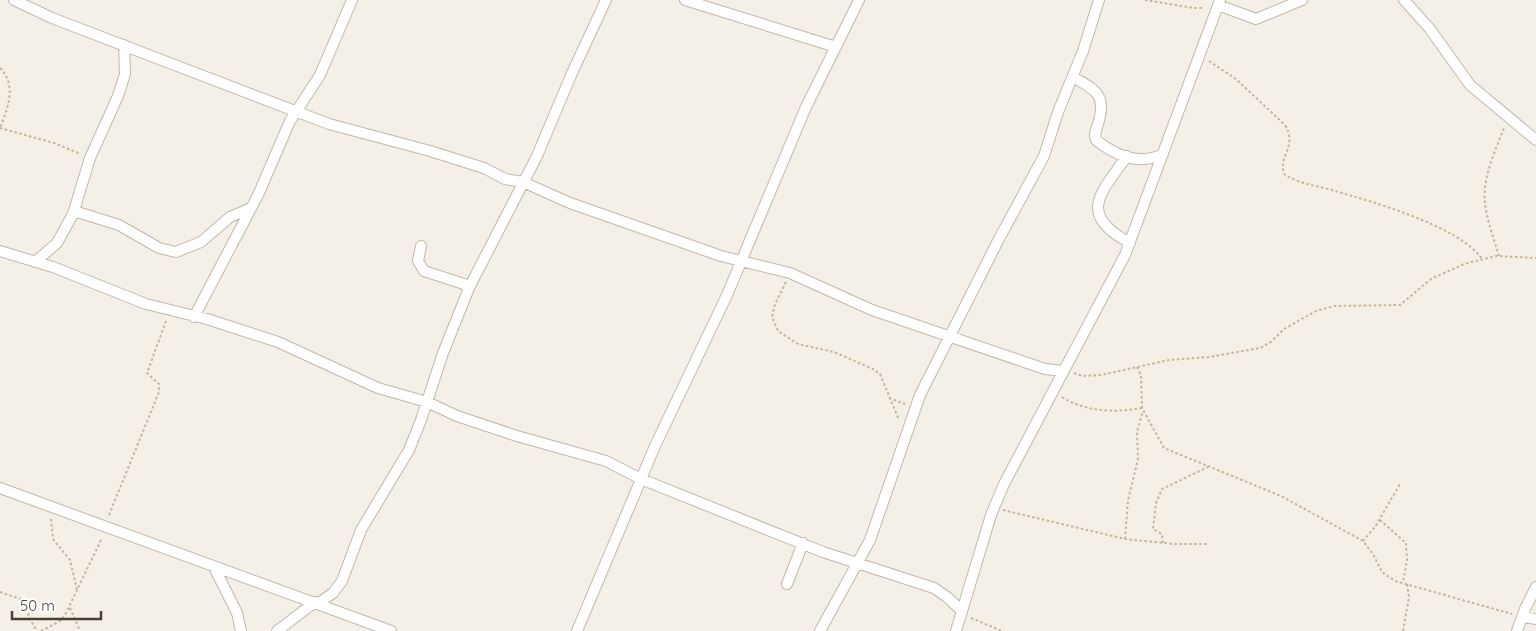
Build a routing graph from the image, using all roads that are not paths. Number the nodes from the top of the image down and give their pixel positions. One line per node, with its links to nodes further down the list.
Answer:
1 (14, 0): 10 (street)
2 (352, 0): 13 (street)
3 (606, 0): 17 (street)
4 (685, 0): 11 (street)
5 (858, 0): 11 (street)
6 (1100, 0): 12 (street)
7 (1302, 0): 9 (street)
8 (1404, 0): 14 (street)
9 (1219, 4): 15 (street)
10 (124, 45): 13 (street); 19 (street)
11 (836, 47): 24 (street)
12 (1073, 77): 16 (street); 27 (street)
13 (296, 110): 17 (street); 18 (street)
14 (1536, 140)
15 (1163, 154): 16 (street); 20 (street)
16 (1127, 156): 20 (street)
17 (523, 182): 24 (street); 25 (street)
18 (251, 208): 19 (street); 26 (street)
19 (74, 212): 23 (street)
20 (1130, 243): 28 (street)
21 (421, 246): 25 (street)
22 (0, 251): 23 (street)
23 (35, 262): 26 (street)
24 (741, 262): 27 (street); 30 (street)
25 (470, 286): 29 (street)
26 (194, 316): 29 (street)
27 (952, 336): 28 (street); 33 (street)
28 (1065, 370): 38 (street)
29 (427, 402): 30 (street); 37 (street)
30 (641, 478): 32 (street); 44 (street)
31 (0, 488): 34 (street)
32 (803, 543): 33 (street); 35 (street)
33 (858, 564): 38 (street); 45 (street)
34 (214, 567): 37 (street); 41 (street)
35 (787, 584)
36 (1536, 587): 39 (street)
37 (317, 602): 42 (street); 43 (street)
38 (962, 610): 46 (street)
39 (1522, 617): 40 (street); 47 (street)
40 (1536, 619)
41 (241, 631)
42 (277, 631)
43 (391, 631)
44 (577, 631)
45 (820, 631)
46 (956, 631)
47 (1517, 631)

